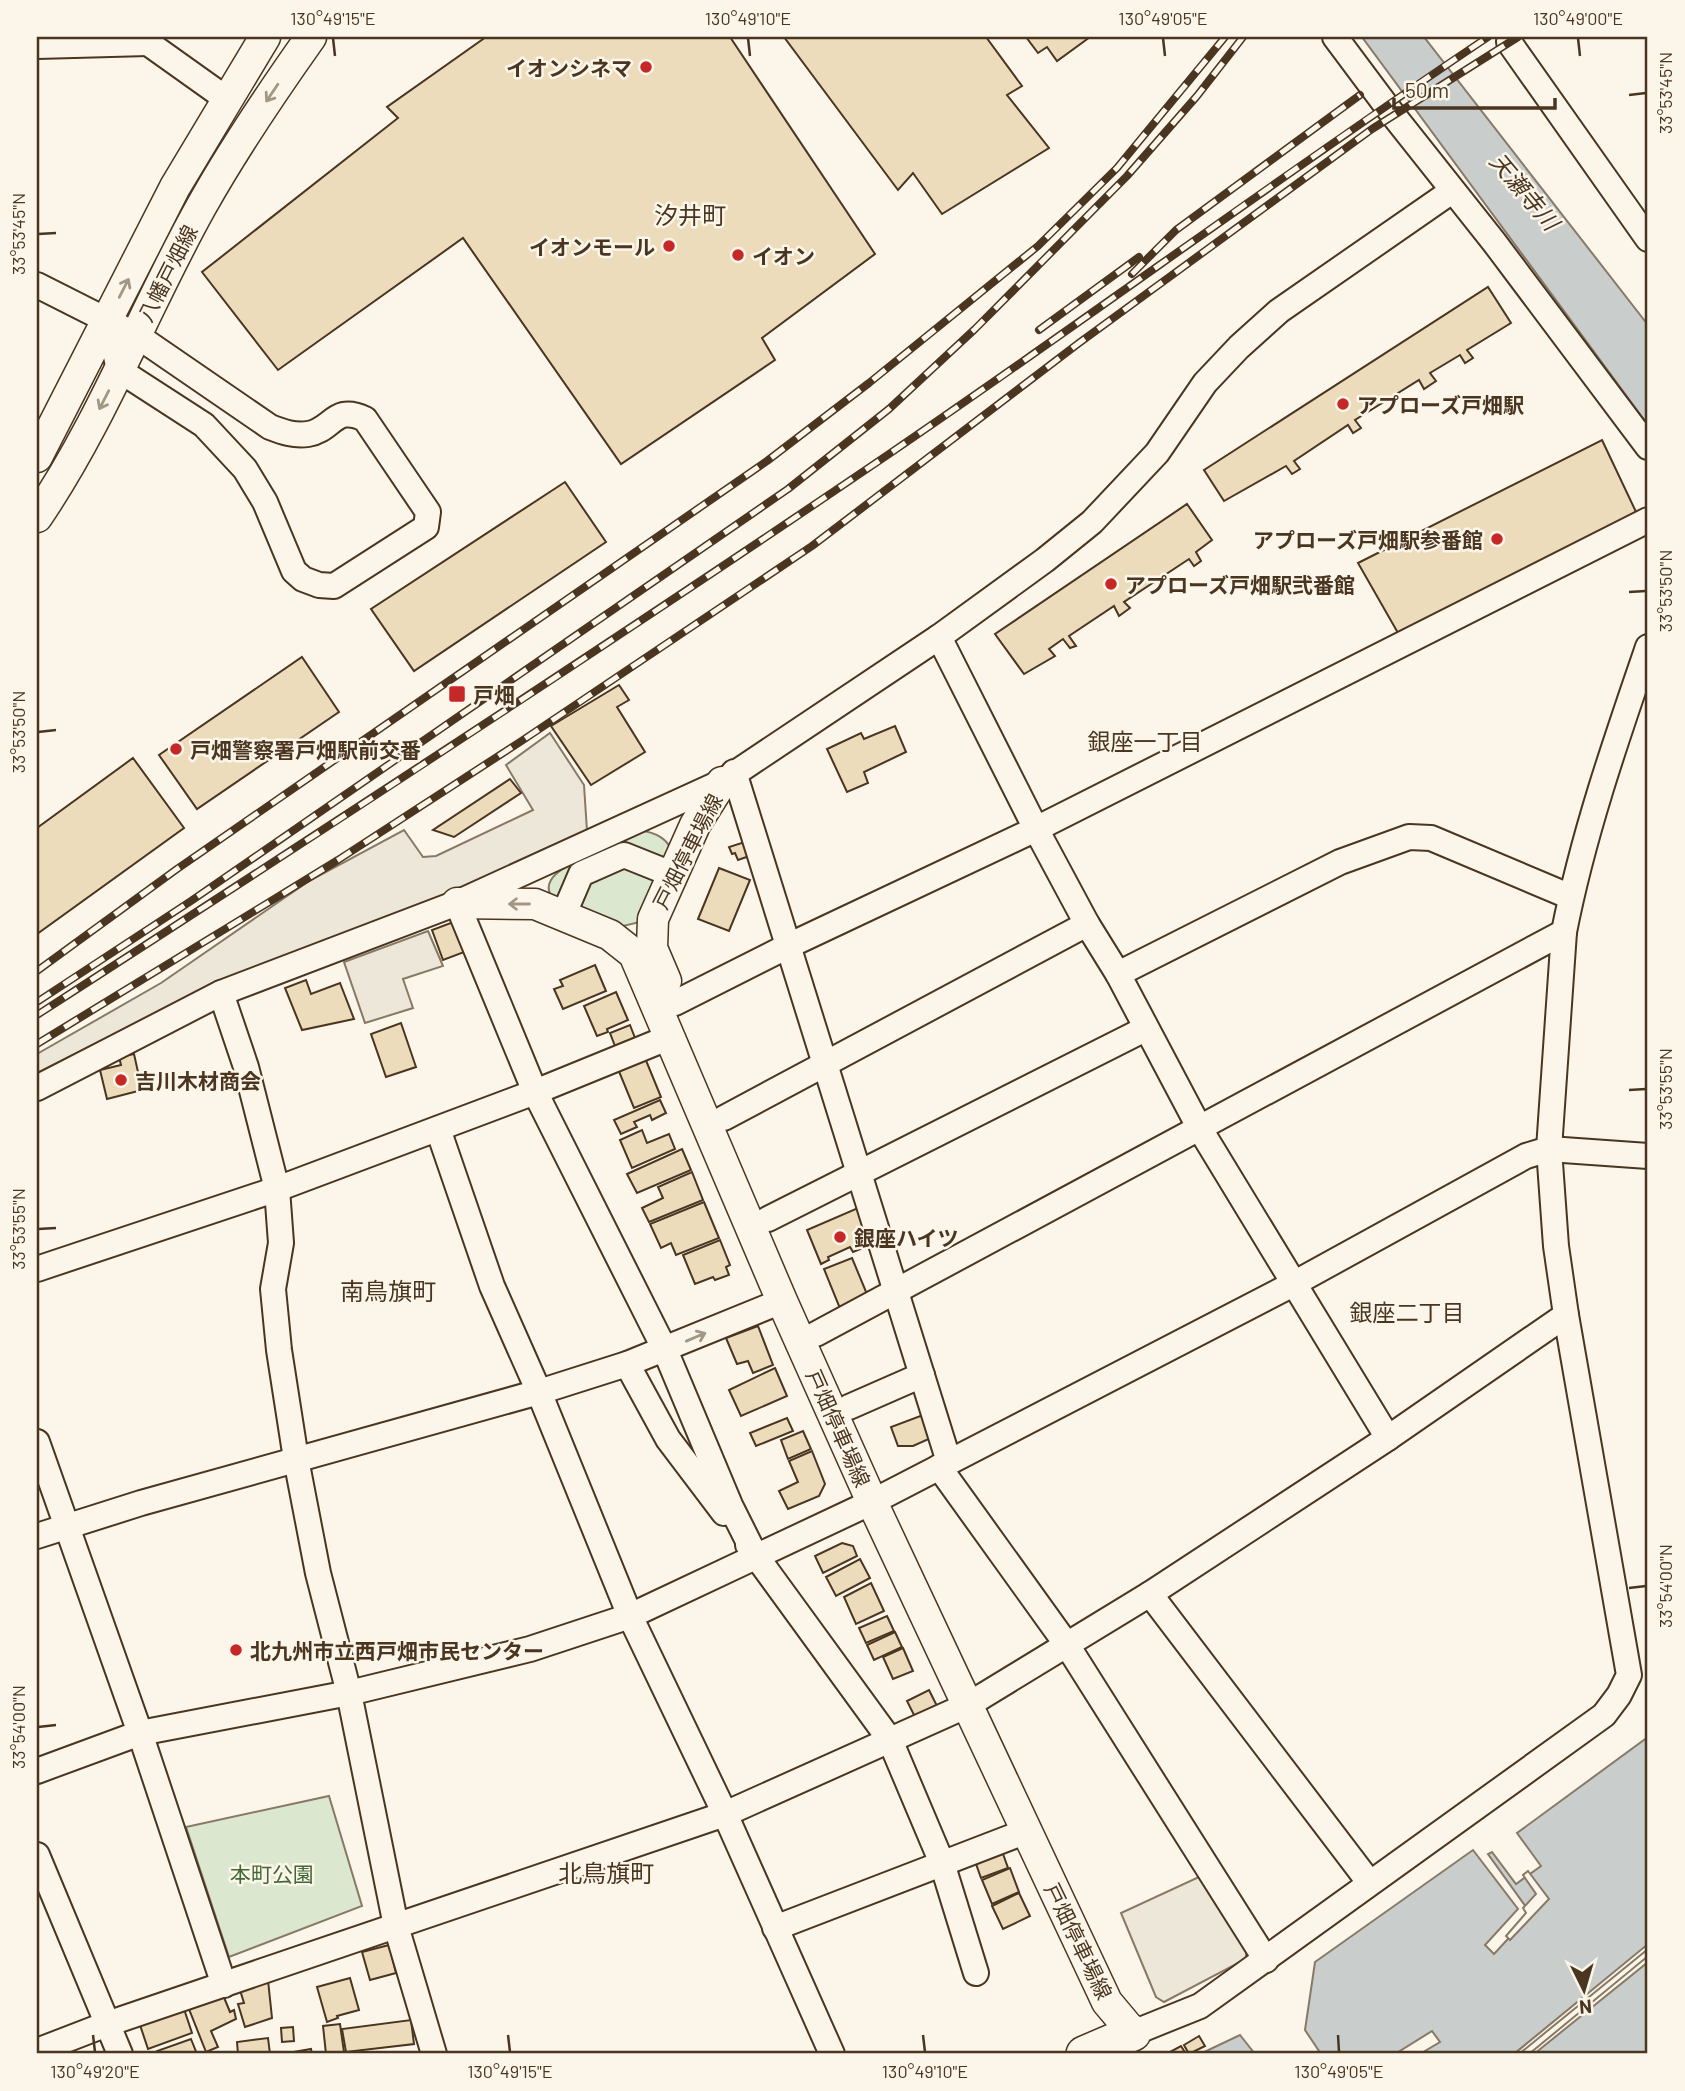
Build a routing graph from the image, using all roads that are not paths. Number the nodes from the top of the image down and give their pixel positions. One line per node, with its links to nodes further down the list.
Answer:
1 (265, 37): 7 (main road, 八幡戸畑線)
2 (310, 37): 12 (main road, 八幡戸畑線, one-way to 12)
3 (1335, 37): 8 (street)
4 (149, 40): 6 (street); 7 (street)
5 (1509, 42): 9 (street)
6 (37, 46)
7 (228, 100): 11 (main road, 八幡戸畑線, one-way to 7)
8 (1452, 191): 14 (street); 18 (street)
9 (1648, 239)
10 (37, 285): 11 (street)
11 (108, 320): 12 (street); 13 (street); 15 (main road, 八幡戸畑線)
12 (136, 335): 13 (main road, 八幡戸畑線); 13 (street)
13 (119, 370): 16 (main road, 八幡戸畑線, one-way to 16)
14 (1648, 447)
15 (37, 457)
16 (37, 517)
17 (1648, 520): 21 (street)
18 (939, 637): 20 (street); 21 (street)
19 (1648, 647): 23 (street)
20 (728, 777): 24 (street); 26 (main road, 戸畑停車場線); 30 (street)
21 (1036, 829): 27 (street); 30 (street)
22 (664, 871): 25 (street)
23 (1571, 897): 28 (street); 31 (street)
24 (457, 904): 29 (main road, 戸畑停車場線, one-way to 24); 32 (street); 38 (street)
25 (566, 909)
26 (653, 919): 29 (main road, 戸畑停車場線); 33 (main road, 戸畑停車場線)
27 (1087, 924): 31 (street); 36 (street)
28 (1564, 932): 41 (street); 42 (street)
29 (610, 935): 35 (main road, 戸畑停車場線)
30 (788, 946): 33 (street); 36 (street)
31 (1118, 974): 34 (street)
32 (221, 993): 37 (street); 45 (street)
33 (675, 1003): 39 (main road, 戸畑停車場線)
34 (1145, 1029): 41 (street); 44 (street)
35 (670, 1037): 38 (street); 50 (main road, 戸畑停車場線)
36 (825, 1063): 39 (street); 44 (street)
37 (37, 1088)
38 (535, 1092): 40 (street); 53 (street)
39 (724, 1118): 46 (main road, 戸畑停車場線)
40 (438, 1129): 45 (street); 56 (street)
41 (1200, 1129): 48 (street); 49 (street)
42 (1549, 1149): 43 (street); 48 (street); 51 (street)
43 (1648, 1156)
44 (858, 1173): 46 (street); 49 (street)
45 (277, 1189): 47 (street); 60 (street)
46 (768, 1219): 52 (main road, 戸畑停車場線)
47 (37, 1269)
48 (1295, 1283): 58 (street); 61 (street)
49 (896, 1291): 52 (street); 55 (street)
50 (782, 1301): 53 (street, one-way to 50); 62 (main road, 戸畑停車場線)
51 (1566, 1315): 58 (street); 78 (street)
52 (816, 1334): 57 (main road, 戸畑停車場線)
53 (665, 1350): 54 (street); 65 (street)
54 (627, 1364): 56 (street); 65 (street)
55 (922, 1375): 57 (street); 61 (street)
56 (539, 1392): 60 (street); 67 (street)
57 (849, 1407): 62 (main road, 戸畑停車場線)
58 (1388, 1438): 66 (street)
59 (37, 1442): 63 (street)
60 (296, 1459): 63 (street); 69 (street)
61 (944, 1464): 62 (street); 68 (street)
62 (880, 1498): 65 (street); 70 (main road, 戸畑停車場線)
63 (66, 1527): 64 (street); 71 (street)
64 (37, 1536)
65 (756, 1557): 67 (street); 72 (street)
66 (1150, 1594): 68 (street); 78 (street)
67 (630, 1616): 69 (street); 74 (street)
68 (1067, 1645): 70 (street); 82 (street)
69 (349, 1693): 71 (street); 80 (street)
70 (976, 1701): 72 (street); 75 (main road, 戸畑停車場線); 86 (main road, 戸畑停車場線)
71 (140, 1733): 73 (street); 84 (street)
72 (890, 1740): 74 (street); 77 (street)
73 (37, 1771)
74 (724, 1814): 80 (street); 81 (street)
75 (1027, 1831): 77 (street); 86 (main road, 戸畑停車場線)
76 (37, 1854): 79 (street)
77 (942, 1863): 81 (street); 83 (street)
78 (1369, 1882): 82 (street)
79 (48, 1912): 85 (street)
80 (396, 1926): 84 (street); 89 (street)
81 (775, 1928): 90 (street)
82 (1266, 1960): 86 (street)
83 (976, 1973)
84 (224, 1985): 85 (street)
85 (107, 2024): 87 (street); 88 (street)
86 (1146, 2028): 91 (highway)
87 (37, 2051)
88 (120, 2054)
89 (434, 2054)
90 (832, 2054)
91 (1084, 2054)

